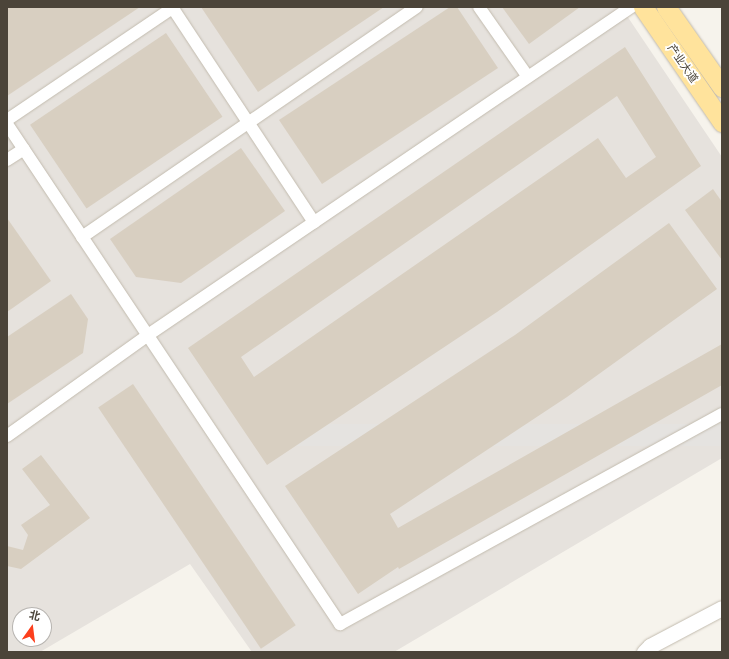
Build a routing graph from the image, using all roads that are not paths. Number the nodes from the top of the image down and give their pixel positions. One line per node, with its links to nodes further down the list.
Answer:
1 (173, 7): 9 (street); 11 (street)
2 (417, 7): 11 (street)
3 (479, 7): 7 (street)
4 (631, 7): 7 (street)
5 (643, 7): 10 (main road, 产业大道)
6 (666, 7): 8 (main road, 产业大道)
7 (528, 77): 15 (street)
8 (722, 87)
9 (7, 120)
10 (722, 122)
11 (248, 123): 15 (street); 16 (street)
12 (7, 124): 13 (street)
13 (24, 149): 14 (street); 16 (street)
14 (7, 160)
15 (314, 222): 17 (street)
16 (82, 237): 17 (street)
17 (148, 335): 18 (street); 19 (street)
18 (722, 414)
19 (7, 436)
20 (722, 608): 21 (street)
21 (644, 652)

